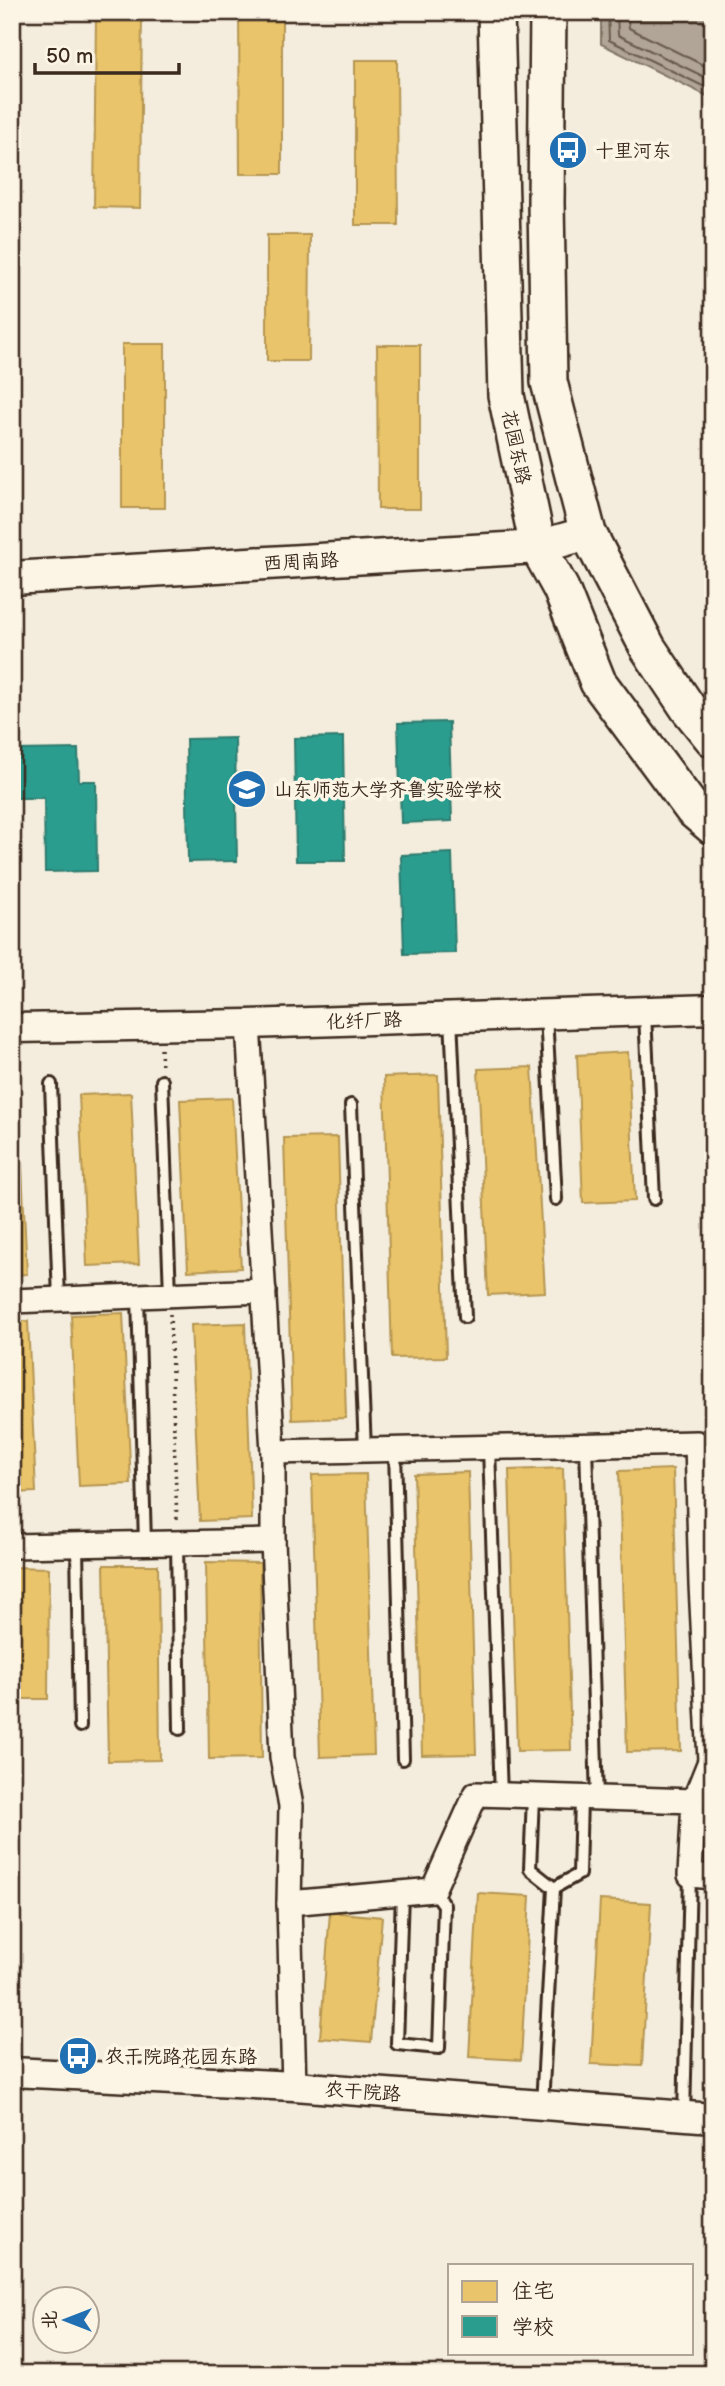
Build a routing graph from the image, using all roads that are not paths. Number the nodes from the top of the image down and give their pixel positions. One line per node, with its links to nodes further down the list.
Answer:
1 (496, 12): 4 (main road, 花园东路)
2 (548, 21): 3 (main road)
3 (588, 533): 4 (main road, 西周南路); 6 (main road)
4 (538, 547): 5 (main road, 西周南路); 7 (main road, 花园东路)
5 (12, 578)
6 (713, 738)
7 (713, 828)
8 (713, 1009): 9 (street, 化纤厂路)
9 (644, 1011): 10 (street, 化纤厂路); 18 (lane)
10 (545, 1014): 11 (street, 化纤厂路); 17 (lane)
11 (451, 1018): 12 (street, 化纤厂路); 24 (lane)
12 (248, 1024): 13 (street, 化纤厂路); 19 (street)
13 (14, 1028)
14 (162, 1082): 20 (lane)
15 (51, 1084): 22 (lane)
16 (351, 1105): 27 (lane)
17 (556, 1199)
18 (654, 1199)
19 (264, 1291): 20 (street); 29 (street)
20 (170, 1294): 21 (street)
21 (138, 1296): 22 (street); 31 (lane)
22 (59, 1299): 23 (street)
23 (12, 1301)
24 (465, 1317)
25 (586, 1446): 26 (street); 40 (lane); 41 (street)
26 (489, 1447): 28 (street); 38 (lane)
27 (365, 1450): 28 (street); 29 (street)
28 (395, 1450): 37 (lane)
29 (273, 1452): 30 (street)
30 (273, 1541): 32 (street); 46 (street)
31 (145, 1543): 32 (street); 33 (street)
32 (177, 1543): 36 (lane)
33 (77, 1545): 34 (street); 35 (lane)
34 (12, 1546)
35 (80, 1726)
36 (180, 1729)
37 (402, 1759)
38 (501, 1796): 39 (street); 44 (street)
39 (533, 1797): 40 (street); 43 (lane)
40 (589, 1800): 41 (street); 43 (lane)
41 (694, 1801): 42 (street)
42 (702, 1876): 50 (lane)
43 (554, 1888): 49 (lane)
44 (433, 1890): 45 (street); 45 (lane)
45 (402, 1893): 46 (street)
46 (289, 1903): 48 (street)
47 (12, 2072): 48 (street, 农干院路)
48 (295, 2085): 49 (street, 农干院路)
49 (542, 2105): 50 (street, 农干院路)
50 (684, 2116): 51 (street, 农干院路)
51 (713, 2118)

